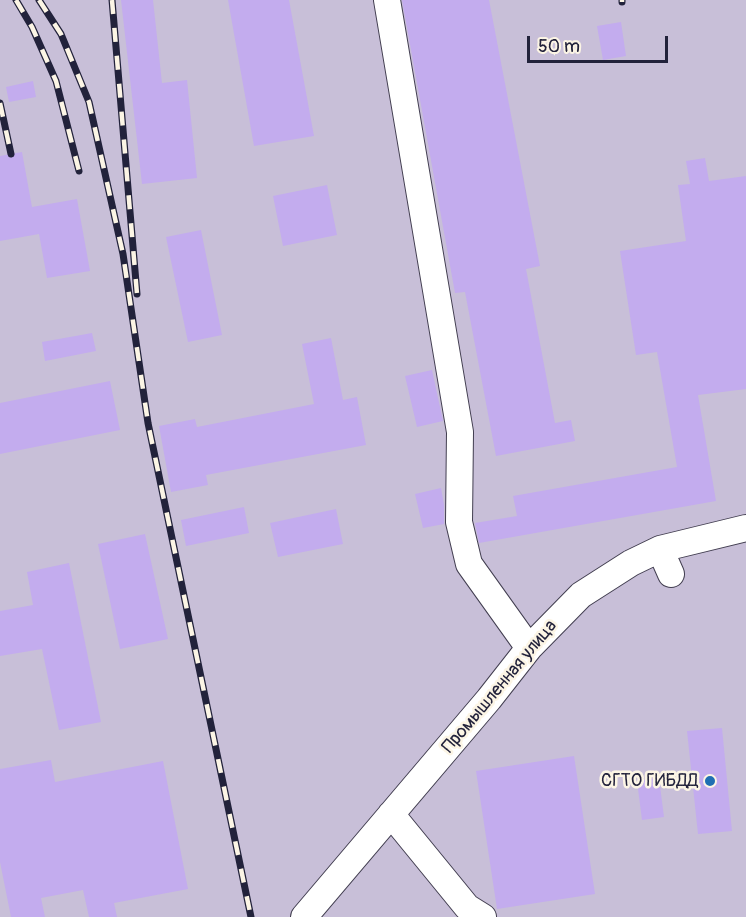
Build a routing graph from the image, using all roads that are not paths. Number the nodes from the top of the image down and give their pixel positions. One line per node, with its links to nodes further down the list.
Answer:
1 (387, 0): 5 (street)
2 (746, 528): 3 (street, Промышленная улица)
3 (660, 549): 4 (street); 5 (street, Промышленная улица)
4 (671, 574)
5 (529, 648): 6 (street, Промышленная улица)
6 (391, 814): 7 (street, Промышленная улица); 8 (street)
7 (304, 917)
8 (483, 917)

